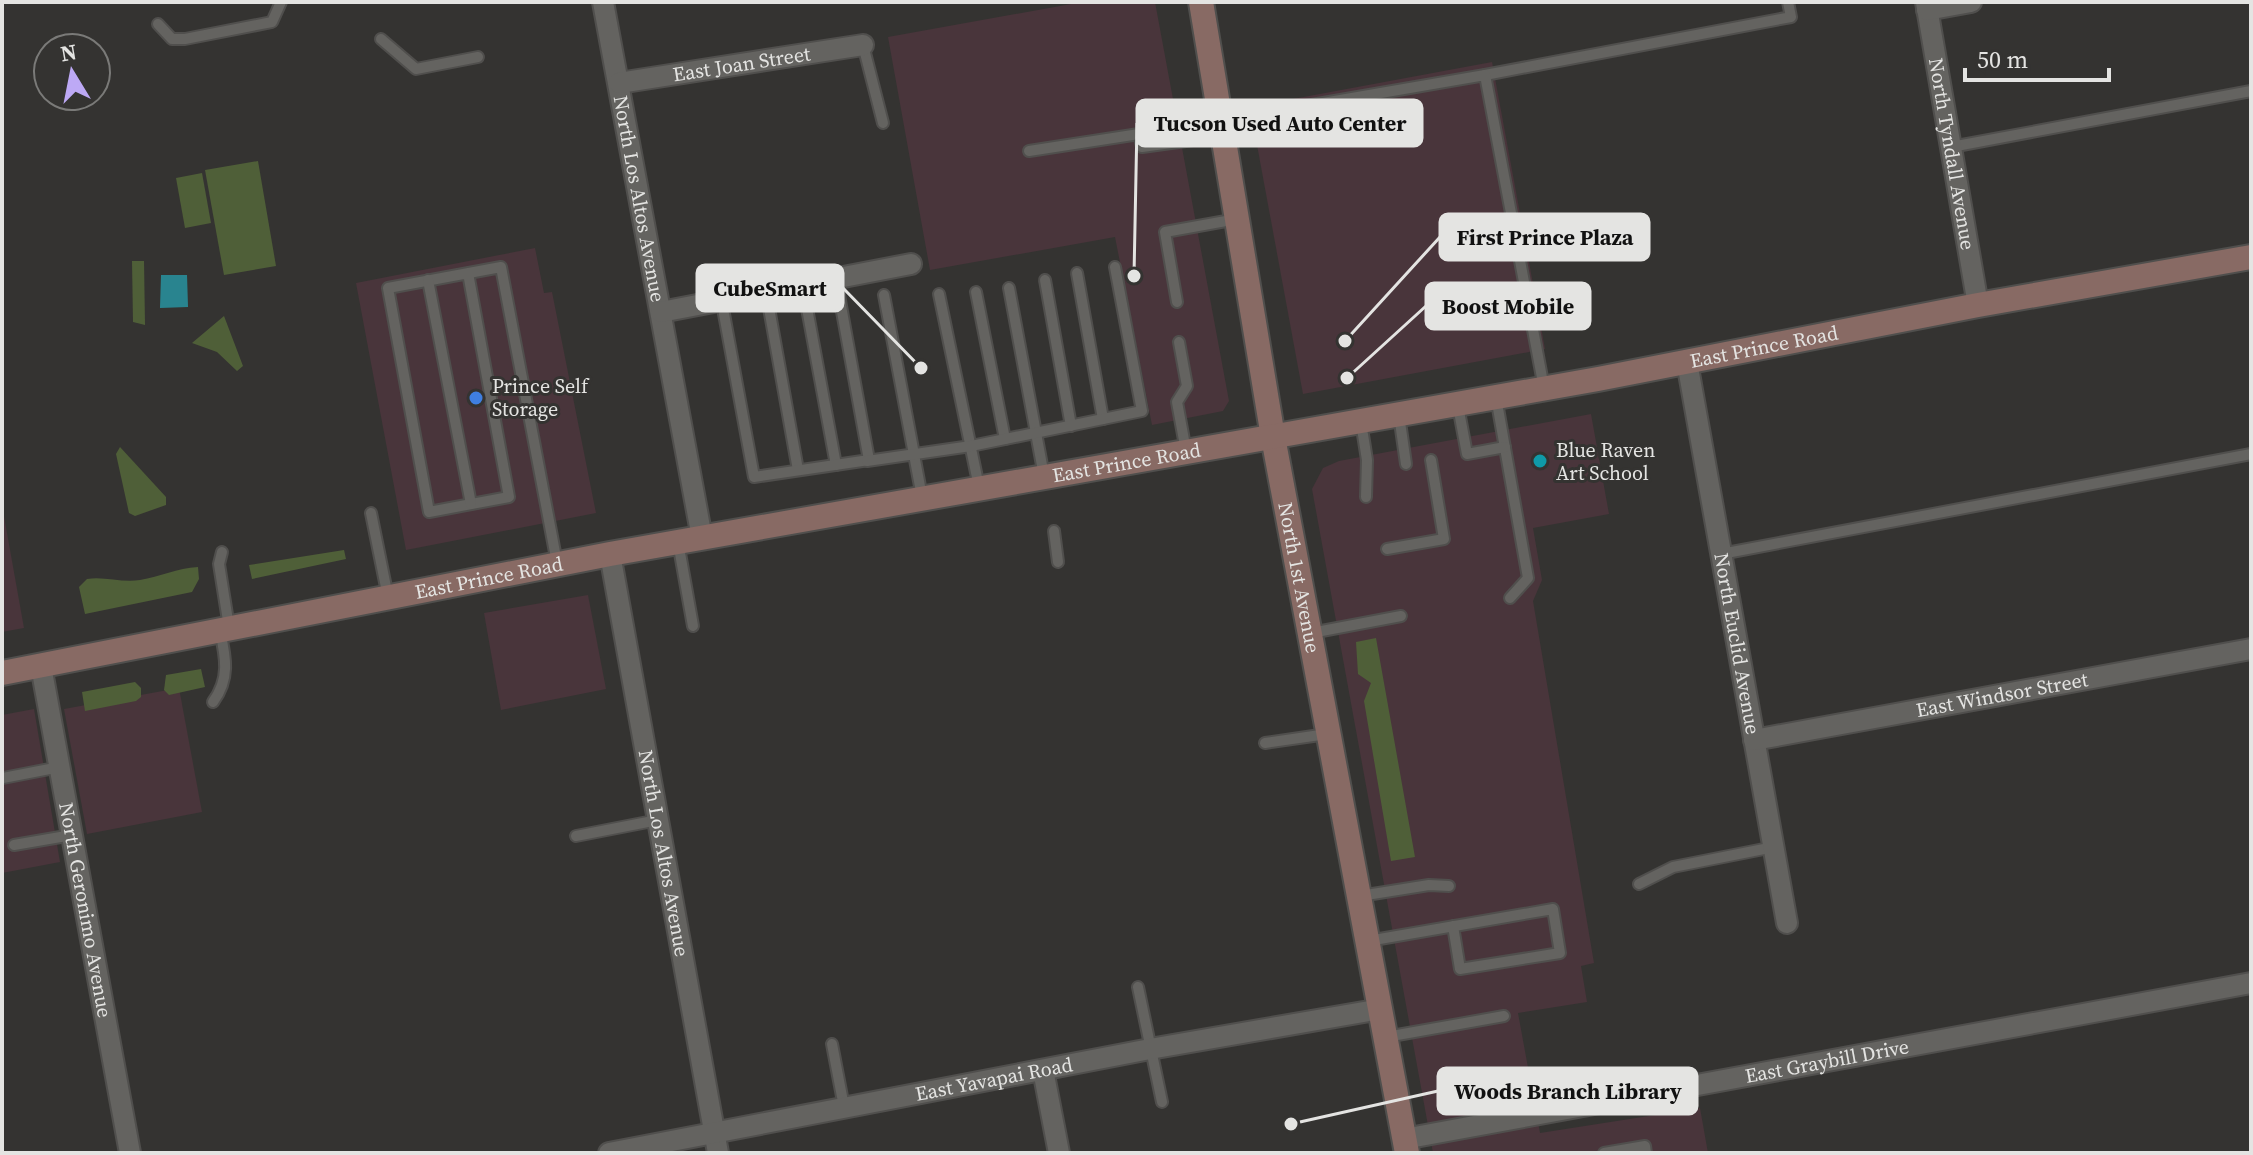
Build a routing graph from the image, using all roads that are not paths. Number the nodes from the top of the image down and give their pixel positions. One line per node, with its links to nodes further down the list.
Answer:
1 (281, 2): 7 (lane)
2 (603, 2): 12 (street, North Los Altos Avenue)
3 (1201, 2): 15 (main road, North 1st Avenue)
4 (1788, 2): 11 (lane)
5 (1971, 2): 6 (street)
6 (1927, 6): 16 (street, North Tyndall Avenue)
7 (158, 24)
8 (381, 39): 10 (lane)
9 (863, 45): 12 (street, East Joan Street); 14 (lane)
10 (478, 57)
11 (1485, 75): 15 (lane); 39 (lane)
12 (619, 83): 35 (street, North Los Altos Avenue)
13 (2251, 91): 16 (lane)
14 (883, 123)
15 (1222, 130): 17 (lane); 18 (main road, North 1st Avenue)
16 (1951, 147): 33 (street, North Tyndall Avenue)
17 (1029, 151)
18 (1237, 219): 31 (lane); 47 (main road, North 1st Avenue)
19 (2251, 257): 33 (main road, East Prince Road)
20 (911, 264): 35 (street)
21 (1115, 267): 43 (lane)
22 (468, 273): 24 (lane); 63 (lane); 73 (lane)
23 (1077, 273): 43 (lane)
24 (428, 280): 63 (lane); 63 (lane)
25 (1045, 280): 45 (lane)
26 (1009, 288): 46 (lane)
27 (976, 292): 48 (lane)
28 (939, 294): 49 (lane)
29 (839, 295): 55 (lane)
30 (884, 295): 52 (lane)
31 (1177, 302)
32 (806, 303): 57 (lane)
33 (1978, 305): 38 (main road, East Prince Road)
34 (769, 308): 58 (lane)
35 (661, 312): 66 (street, North Los Altos Avenue)
36 (724, 314): 58 (lane)
37 (1179, 342): 51 (lane)
38 (1687, 362): 39 (main road, East Prince Road); 71 (street, North Euclid Avenue)
39 (1544, 388): 40 (main road, East Prince Road)
40 (1496, 397): 41 (main road, East Prince Road); 50 (lane)
41 (1458, 404): 42 (main road, East Prince Road); 50 (lane)
42 (1399, 415): 44 (main road, East Prince Road); 56 (lane)
43 (1103, 419): 45 (lane)
44 (1361, 422): 47 (main road, East Prince Road); 61 (lane)
45 (1071, 426): 46 (lane)
46 (1036, 432): 48 (lane); 59 (lane)
47 (1273, 437): 51 (main road, East Prince Road); 79 (main road, North 1st Avenue)
48 (1005, 439): 49 (lane)
49 (971, 446): 52 (lane); 60 (lane)
50 (1505, 447): 75 (lane)
51 (1187, 453): 59 (main road, East Prince Road)
52 (914, 454): 55 (lane); 62 (lane)
53 (2251, 454): 71 (lane)
54 (1431, 460): 68 (lane)
55 (867, 461): 57 (lane)
56 (1406, 464)
57 (836, 465): 58 (lane)
58 (798, 470)
59 (1045, 478): 60 (main road, East Prince Road)
60 (980, 489): 62 (main road, East Prince Road)
61 (1366, 497)
62 (922, 499): 66 (main road, East Prince Road)
63 (471, 504)
64 (371, 513): 74 (lane)
65 (1054, 531): 72 (lane)
66 (702, 538): 67 (main road, East Prince Road)
67 (678, 542): 70 (main road, East Prince Road); 77 (lane)
68 (1387, 549)
69 (222, 552): 78 (lane)
70 (610, 554): 73 (main road, East Prince Road); 89 (street, North Los Altos Avenue)
71 (1721, 554): 85 (street, North Euclid Avenue)
72 (1058, 562)
73 (557, 564): 74 (main road, East Prince Road)
74 (388, 598): 78 (main road, East Prince Road)
75 (1510, 598)
76 (1401, 616): 79 (lane)
77 (693, 626)
78 (225, 630): 81 (main road, East Prince Road); 83 (lane)
79 (1309, 633): 84 (main road, North 1st Avenue)
80 (2251, 649): 85 (street, East Windsor Street)
81 (41, 666): 82 (main road, East Prince Road); 87 (street, North Geronimo Avenue)
82 (2, 673)
83 (213, 702)
84 (1329, 733): 86 (lane); 96 (main road, North 1st Avenue)
85 (1754, 740): 93 (street, North Euclid Avenue)
86 (1265, 743)
87 (60, 767): 88 (lane); 90 (street, North Geronimo Avenue)
88 (3, 778)
89 (658, 820): 91 (lane); 110 (street, North Los Altos Avenue)
90 (72, 835): 92 (lane); 112 (street, North Geronimo Avenue)
91 (576, 836)
92 (14, 845)
93 (1774, 847): 94 (lane); 97 (street, North Euclid Avenue)
94 (1639, 884)
95 (1449, 886): 96 (lane)
96 (1360, 896): 99 (main road, North 1st Avenue)
97 (1787, 923)
98 (1453, 926): 98 (lane); 99 (lane)
99 (1368, 941): 102 (main road, North 1st Avenue)
100 (2251, 983): 111 (street, East Graybill Drive)
101 (1138, 987): 106 (lane)
102 (1381, 1009): 104 (main road, North 1st Avenue); 106 (street, East Yavapai Road)
103 (1504, 1016): 104 (lane)
104 (1386, 1037): 111 (main road, North 1st Avenue)
105 (832, 1044): 109 (lane)
106 (1150, 1049): 107 (street, East Yavapai Road); 108 (lane)
107 (1043, 1070): 109 (street, East Yavapai Road); 114 (street)
108 (1162, 1102)
109 (844, 1107): 110 (street, East Yavapai Road)
110 (716, 1143): 113 (street, East Yavapai Road)
111 (1406, 1146)
112 (130, 1153)
113 (609, 1153)
114 (1059, 1153)
115 (1604, 1153): 116 (lane)
116 (1646, 1153)

